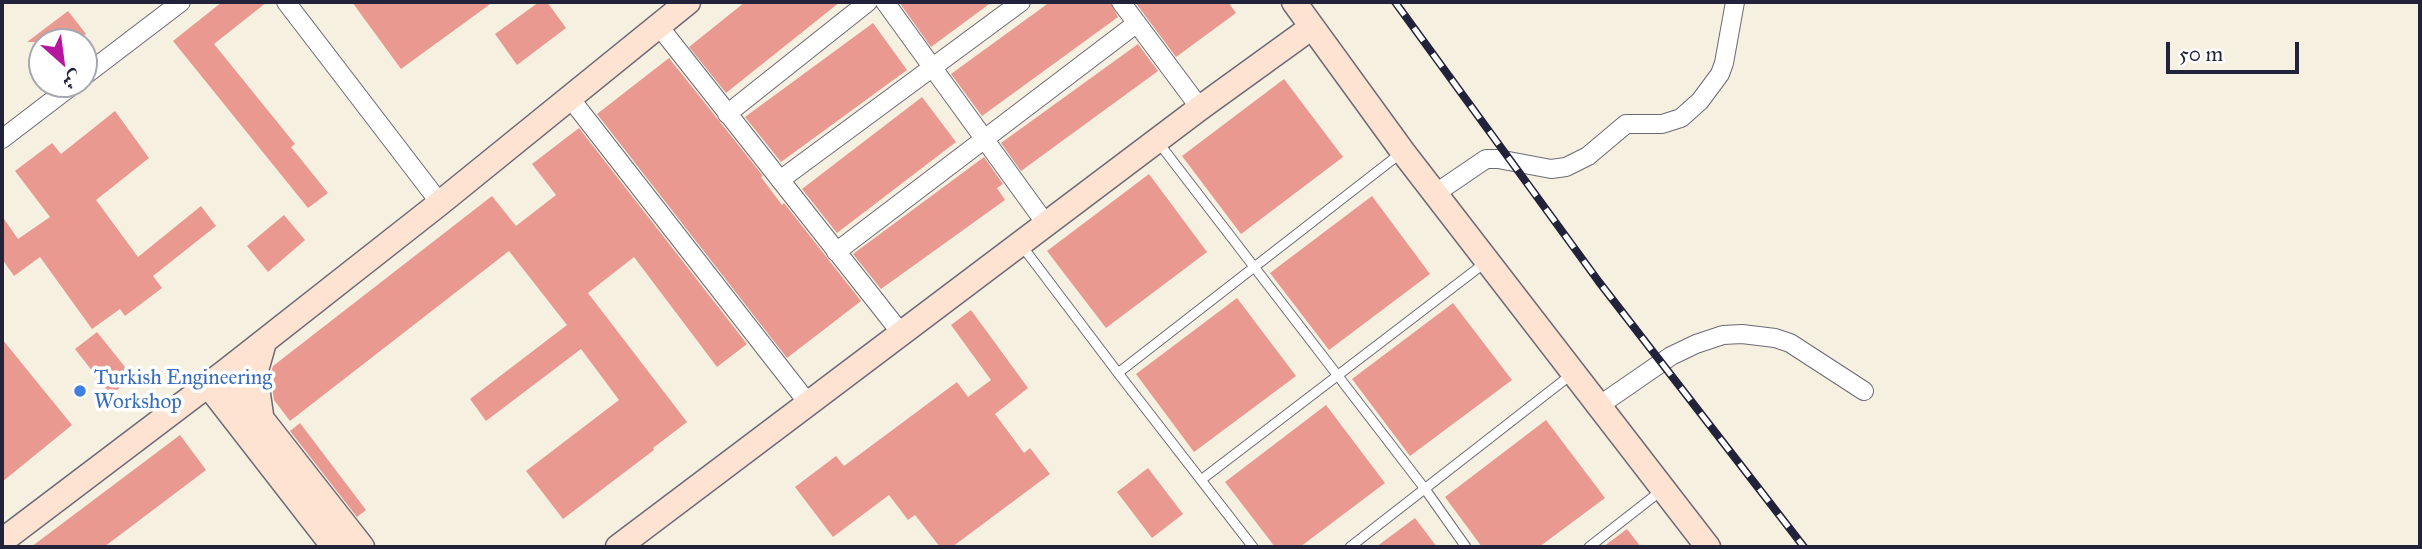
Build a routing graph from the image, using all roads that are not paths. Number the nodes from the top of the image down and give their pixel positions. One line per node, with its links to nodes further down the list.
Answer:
1 (181, 2): 13 (street)
2 (286, 2): 25 (street)
3 (688, 2): 11 (street)
4 (868, 2): 18 (street)
5 (885, 2): 14 (street)
6 (1021, 2): 14 (street)
7 (1121, 2): 10 (street)
8 (1294, 2): 12 (street)
9 (1735, 2): 24 (street)
10 (1137, 23): 17 (street); 20 (street)
11 (659, 25): 16 (street); 18 (street)
12 (1312, 27): 17 (street); 22 (street)
13 (98, 65)
14 (931, 66): 20 (street); 23 (street)
15 (56, 98): 19 (street)
16 (570, 98): 25 (street); 38 (street)
17 (1200, 108): 21 (street)
18 (727, 114): 23 (street)
19 (2, 139)
20 (983, 140): 26 (street); 28 (street)
21 (1157, 141): 26 (street); 30 (lane)
22 (1403, 152): 24 (street); 30 (lane)
23 (780, 180): 28 (street)
24 (1436, 193): 29 (street)
25 (440, 203): 32 (street)
26 (1046, 224): 27 (street)
27 (1021, 244): 31 (street); 34 (lane)
28 (836, 252): 31 (street)
29 (1488, 260): 33 (street); 35 (lane)
30 (1255, 268): 34 (lane); 35 (lane)
31 (901, 333): 38 (street)
32 (264, 342): 36 (street); 40 (street)
33 (1574, 372): 39 (street); 43 (lane)
34 (1118, 373): 41 (lane)
35 (1336, 374): 41 (lane); 43 (lane)
36 (217, 379): 40 (street); 44 (street); 45 (street)
37 (1864, 391): 39 (street)
38 (808, 403): 46 (street)
39 (1600, 405): 42 (street)
40 (262, 420): 45 (street)
41 (1201, 480): 47 (lane)
42 (1664, 488): 50 (lane); 51 (street)
43 (1424, 489): 48 (lane); 49 (lane)
44 (2, 541)
45 (347, 544)
46 (618, 547)
47 (1253, 547)
48 (1350, 547)
49 (1466, 547)
50 (1588, 547)
51 (1708, 547)

